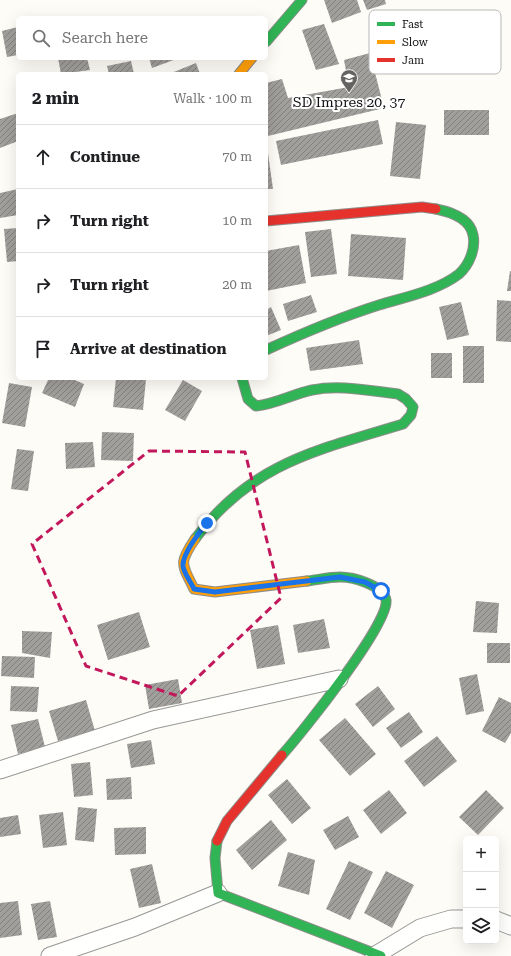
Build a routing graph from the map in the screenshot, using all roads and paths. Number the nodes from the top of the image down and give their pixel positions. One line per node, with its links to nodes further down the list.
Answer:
1 (302, 0): 2 (street)
2 (268, 40)
3 (250, 60): 4 (street)
4 (241, 72)
5 (268, 221): 6 (street)
6 (268, 349)
7 (243, 380): 8 (street)
8 (339, 679): 9 (street); 10 (street)
9 (0, 770)
10 (218, 893): 14 (street); 15 (street)
11 (463, 919): 14 (street)
12 (499, 921): 13 (street)
13 (511, 926)
14 (382, 954)
15 (50, 956)

